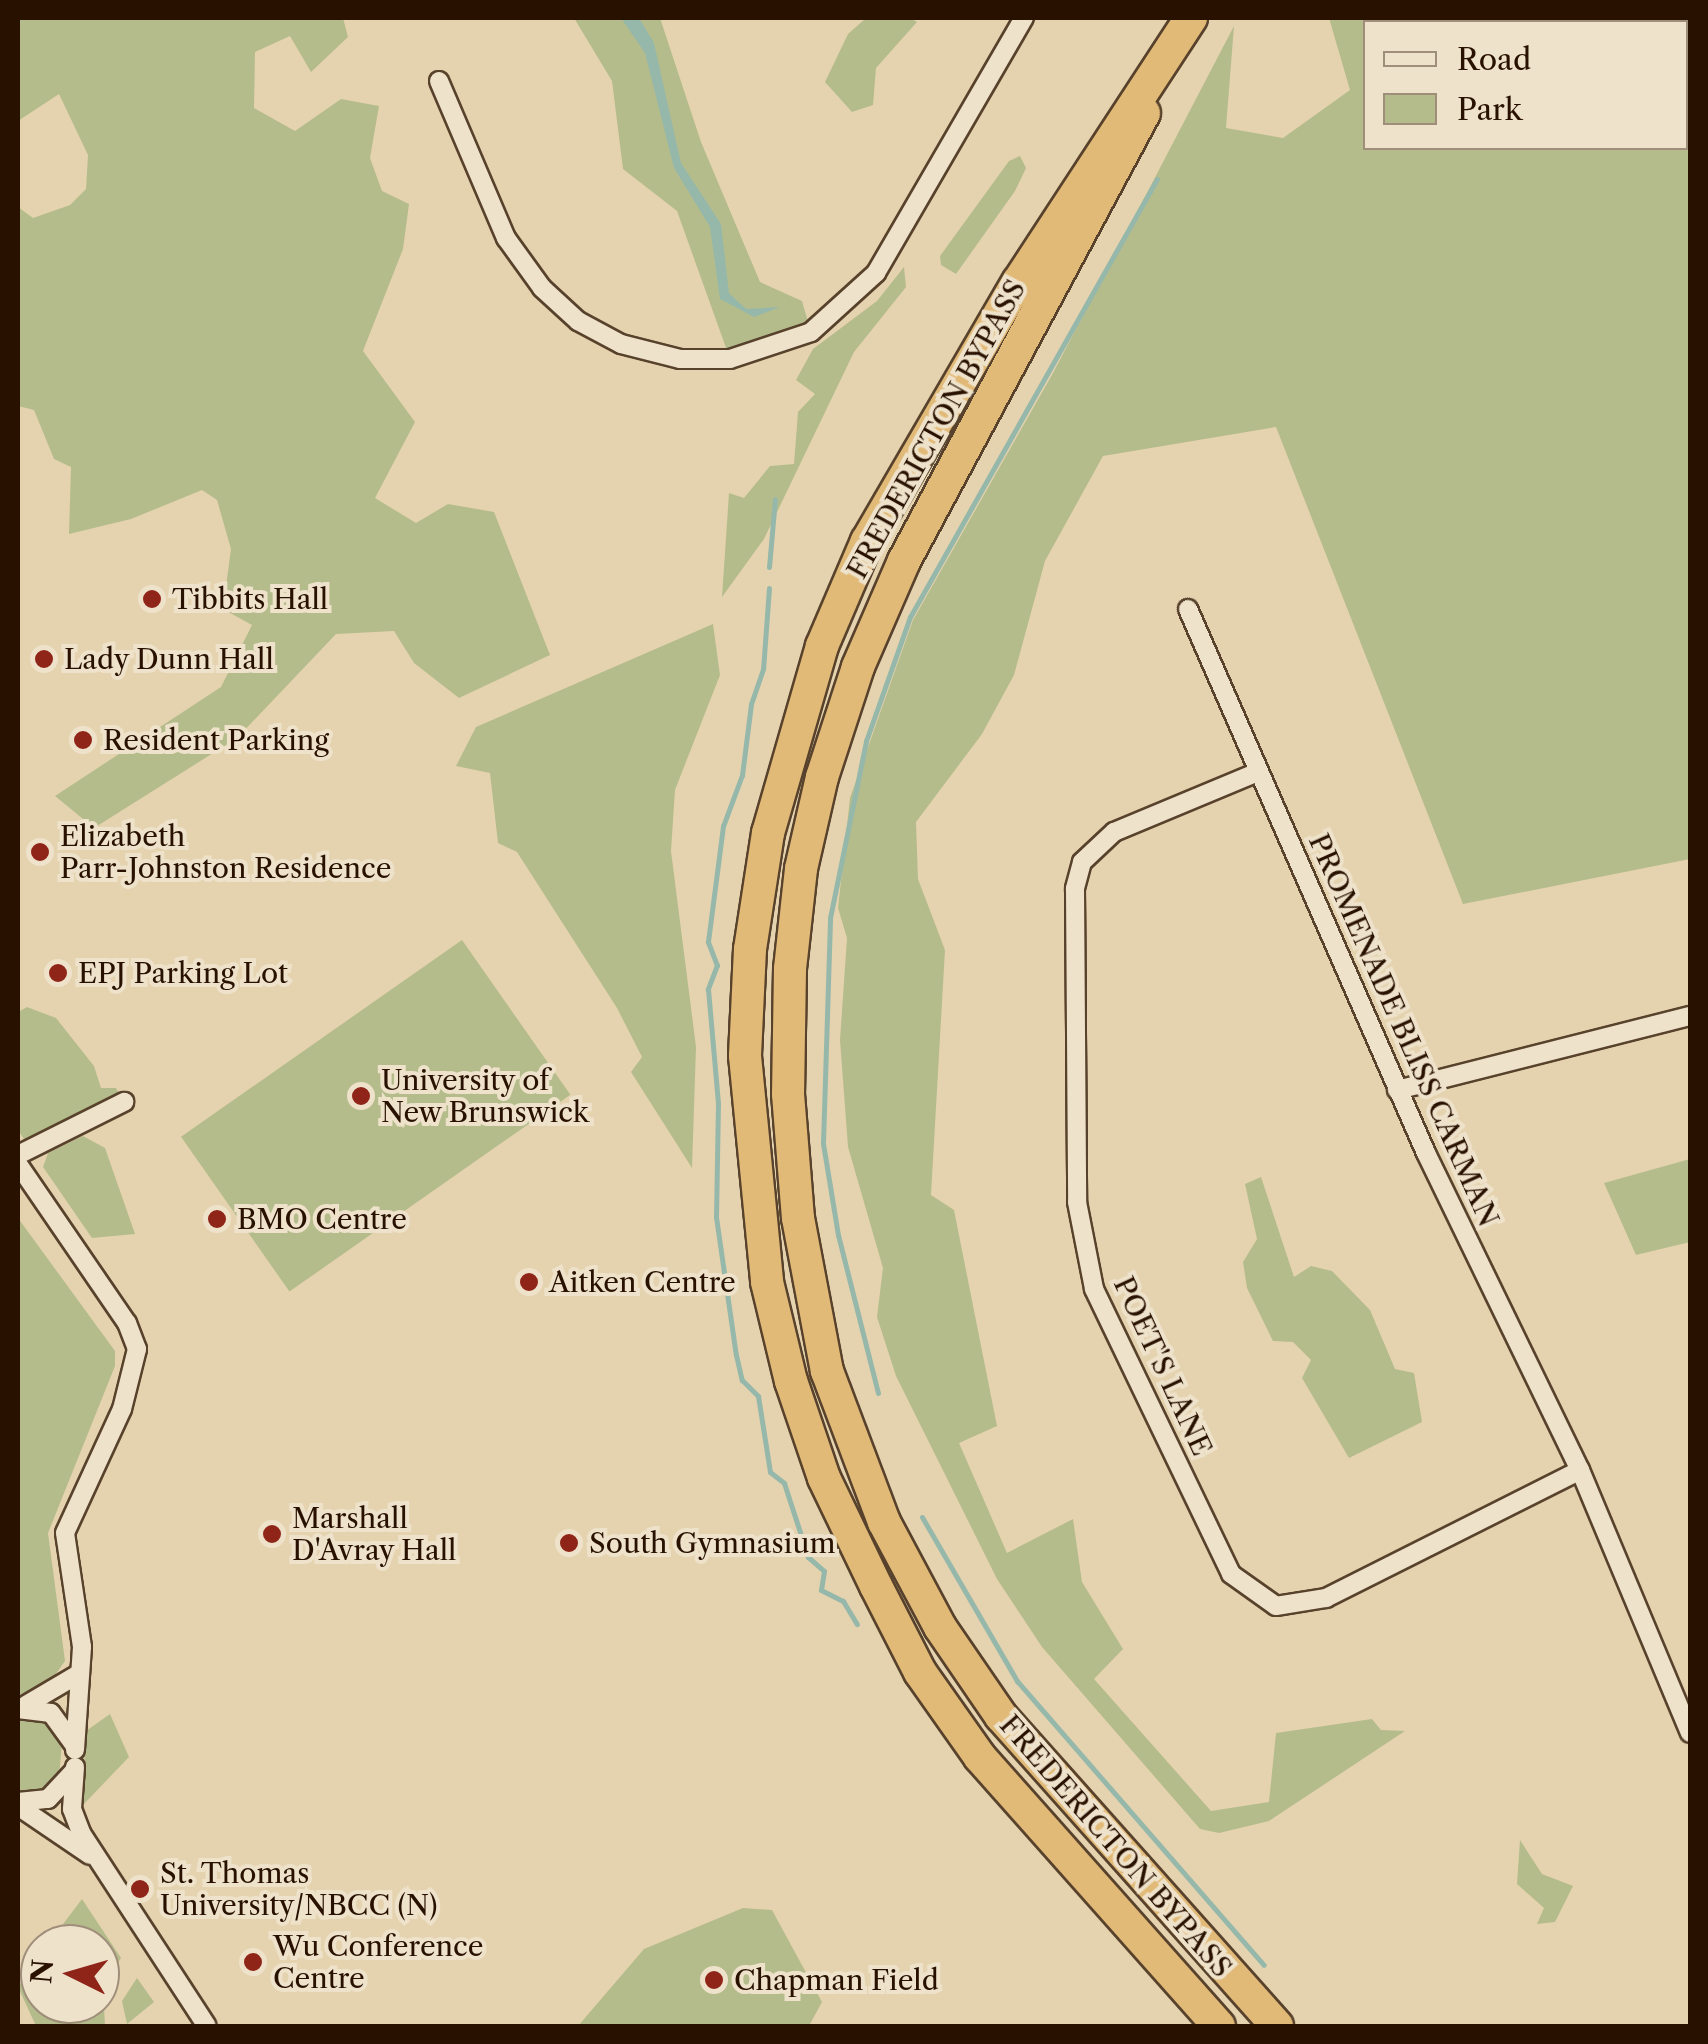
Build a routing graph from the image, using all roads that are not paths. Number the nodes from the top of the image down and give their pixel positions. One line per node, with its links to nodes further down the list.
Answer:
1 (1024, 18): 3 (street)
2 (1184, 29): 19 (highway, FREDERICTON BYPASS); 20 (highway, FREDERICTON BYPASS)
3 (440, 81)
4 (1188, 609): 5 (street, PROMENADE BLISS CARMAN)
5 (1258, 772): 7 (street, PROMENADE BLISS CARMAN); 11 (street, POET'S LANE)
6 (1690, 1016): 7 (street)
7 (1397, 1090): 11 (street, PROMENADE BLISS CARMAN)
8 (124, 1102): 9 (street)
9 (18, 1155)
10 (18, 1164): 12 (street)
11 (1580, 1470): 14 (street, PROMENADE BLISS CARMAN)
12 (76, 1675): 13 (street); 15 (street)
13 (18, 1709): 15 (street)
14 (1690, 1733)
15 (75, 1758): 16 (street); 17 (street)
16 (18, 1804): 17 (street)
17 (98, 1862): 18 (street)
18 (207, 2026)
19 (1219, 2026)
20 (1277, 2026)

